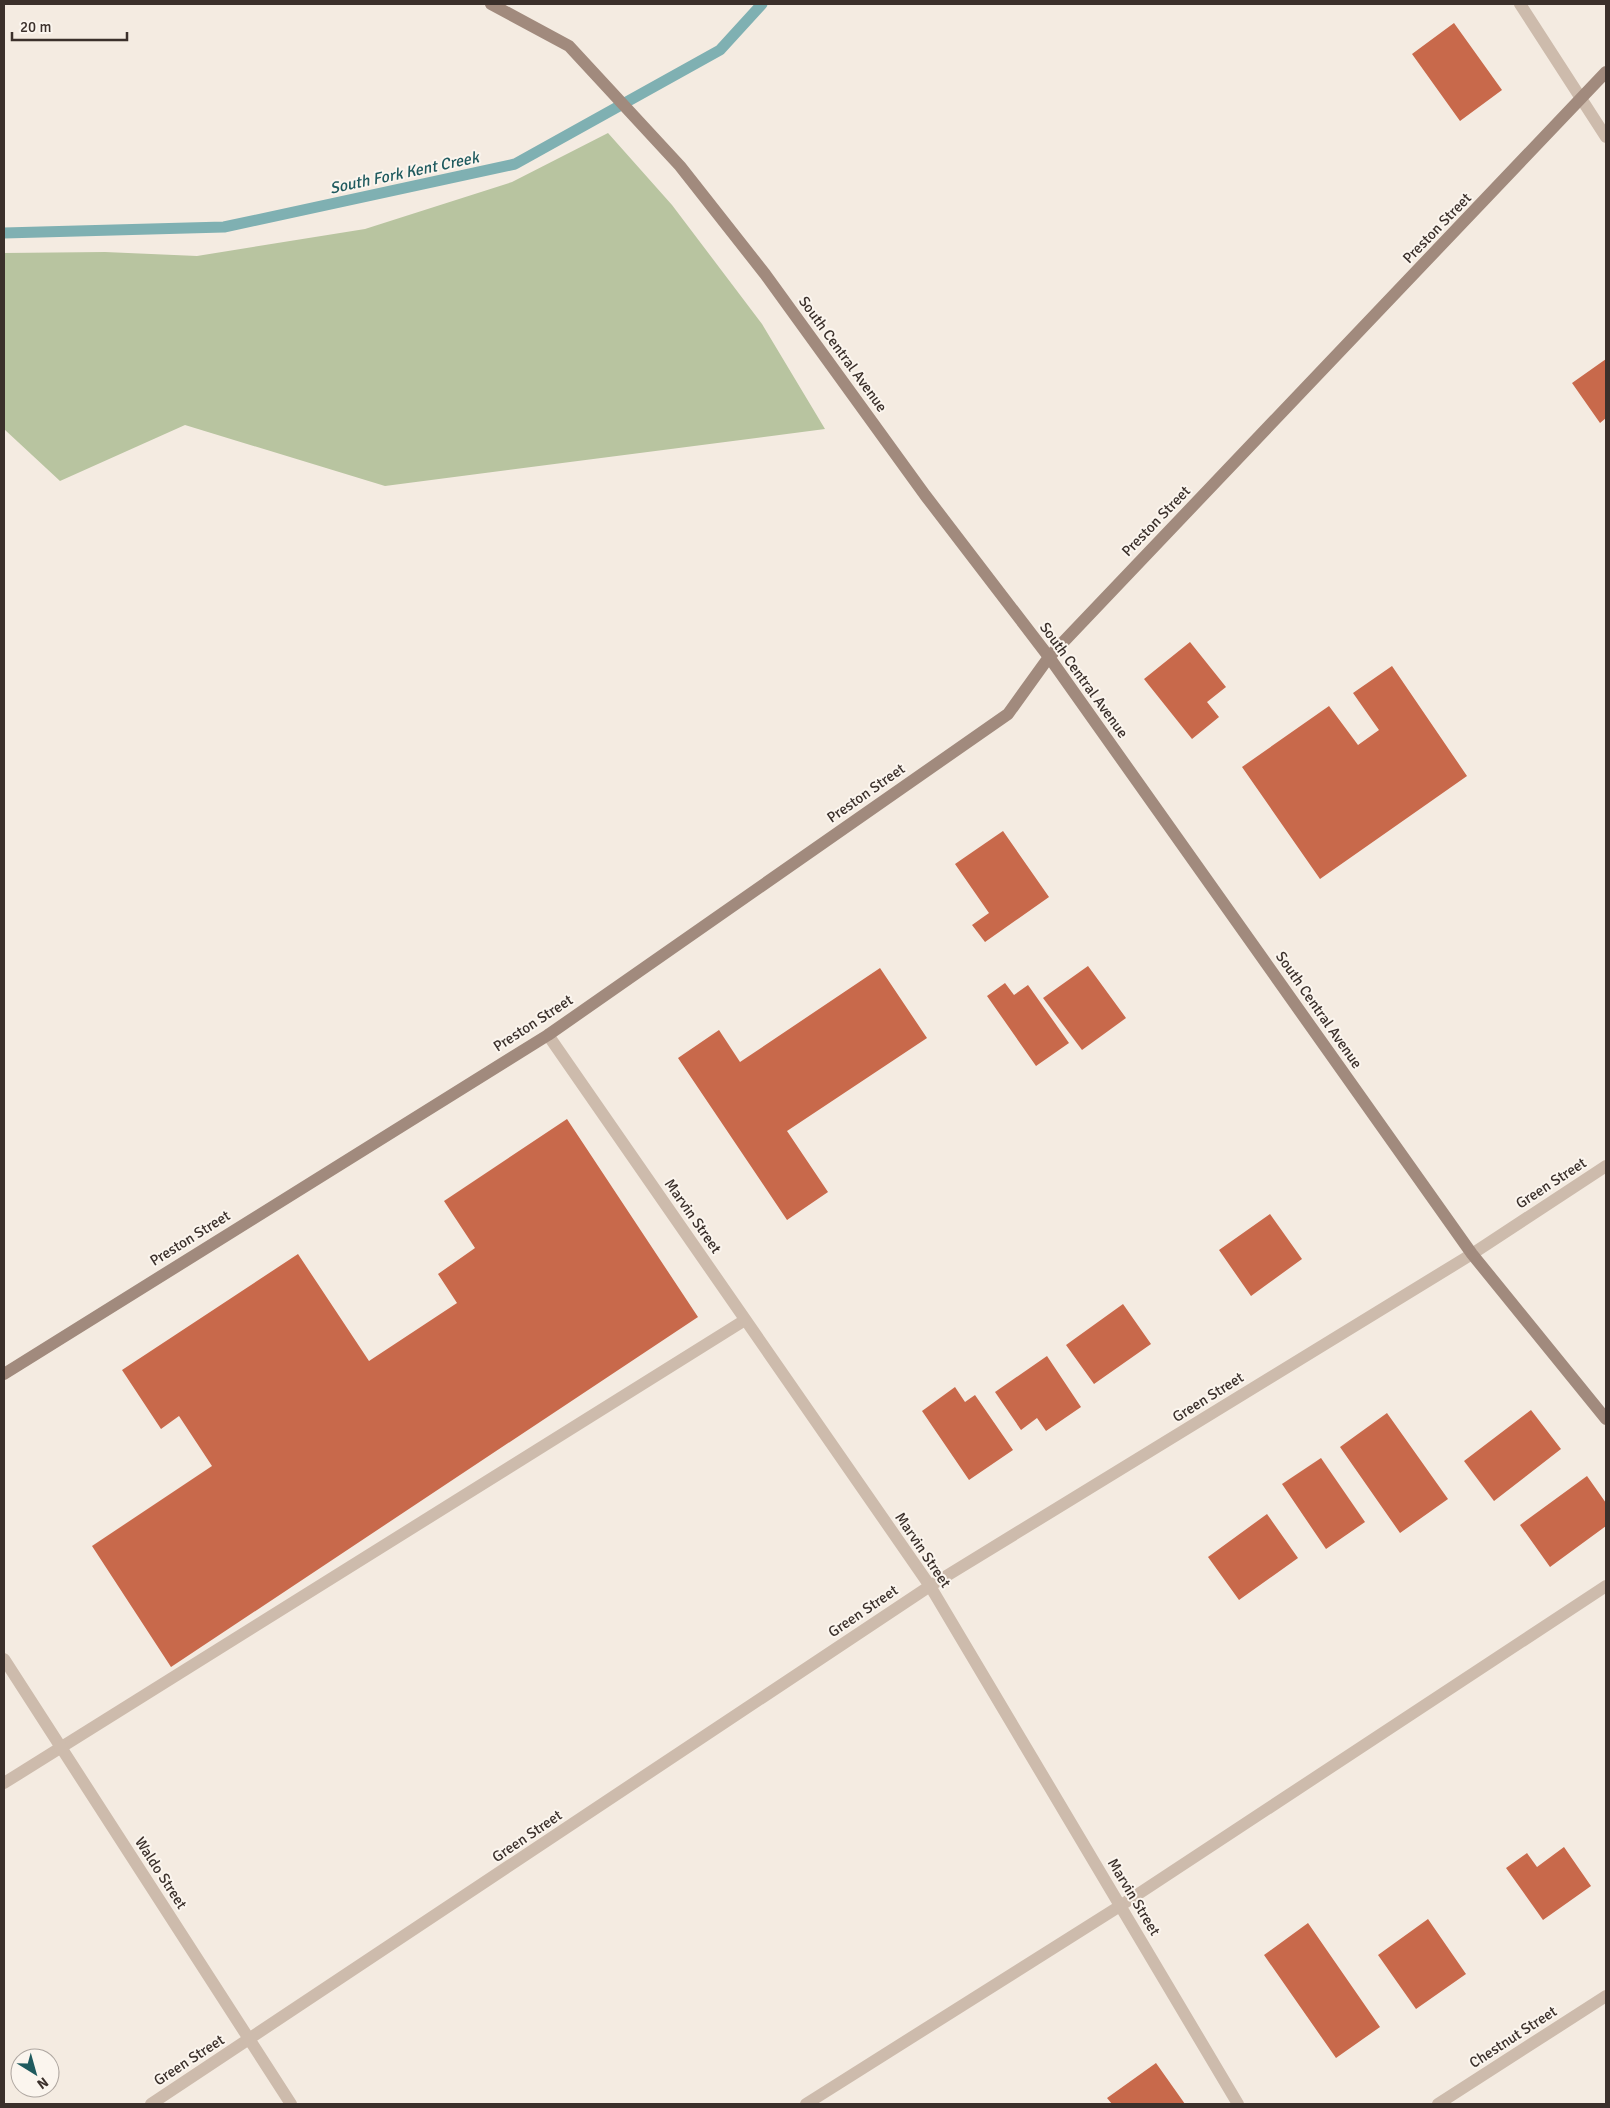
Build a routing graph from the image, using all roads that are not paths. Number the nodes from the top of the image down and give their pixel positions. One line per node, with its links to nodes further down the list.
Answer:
1 (491, 4): 6 (street, South Central Avenue)
2 (1520, 4): 4 (street)
3 (1606, 72): 4 (street, Preston Street)
4 (1582, 100): 5 (street); 6 (street, Preston Street)
5 (1606, 137)
6 (1049, 657): 7 (street, Preston Street); 9 (street, South Central Avenue)
7 (548, 1035): 10 (street, Marvin Street); 11 (street, Preston Street)
8 (1606, 1166): 9 (street, Green Street)
9 (1472, 1254): 12 (street, South Central Avenue); 13 (street, Green Street)
10 (745, 1320): 13 (street, Marvin Street); 16 (street)
11 (4, 1374)
12 (1606, 1419)
13 (930, 1586): 18 (street, Marvin Street); 20 (street, Green Street)
14 (1606, 1586): 18 (street)
15 (4, 1659): 16 (street, Waldo Street)
16 (60, 1746): 17 (street); 20 (street, Waldo Street)
17 (4, 1784)
18 (1120, 1906): 23 (street); 24 (street, Marvin Street)
19 (1606, 1996): 25 (street, Chestnut Street)
20 (250, 2041): 21 (street, Green Street); 22 (street, Waldo Street)
21 (151, 2104)
22 (291, 2104)
23 (806, 2104)
24 (1238, 2104)
25 (1438, 2104)

